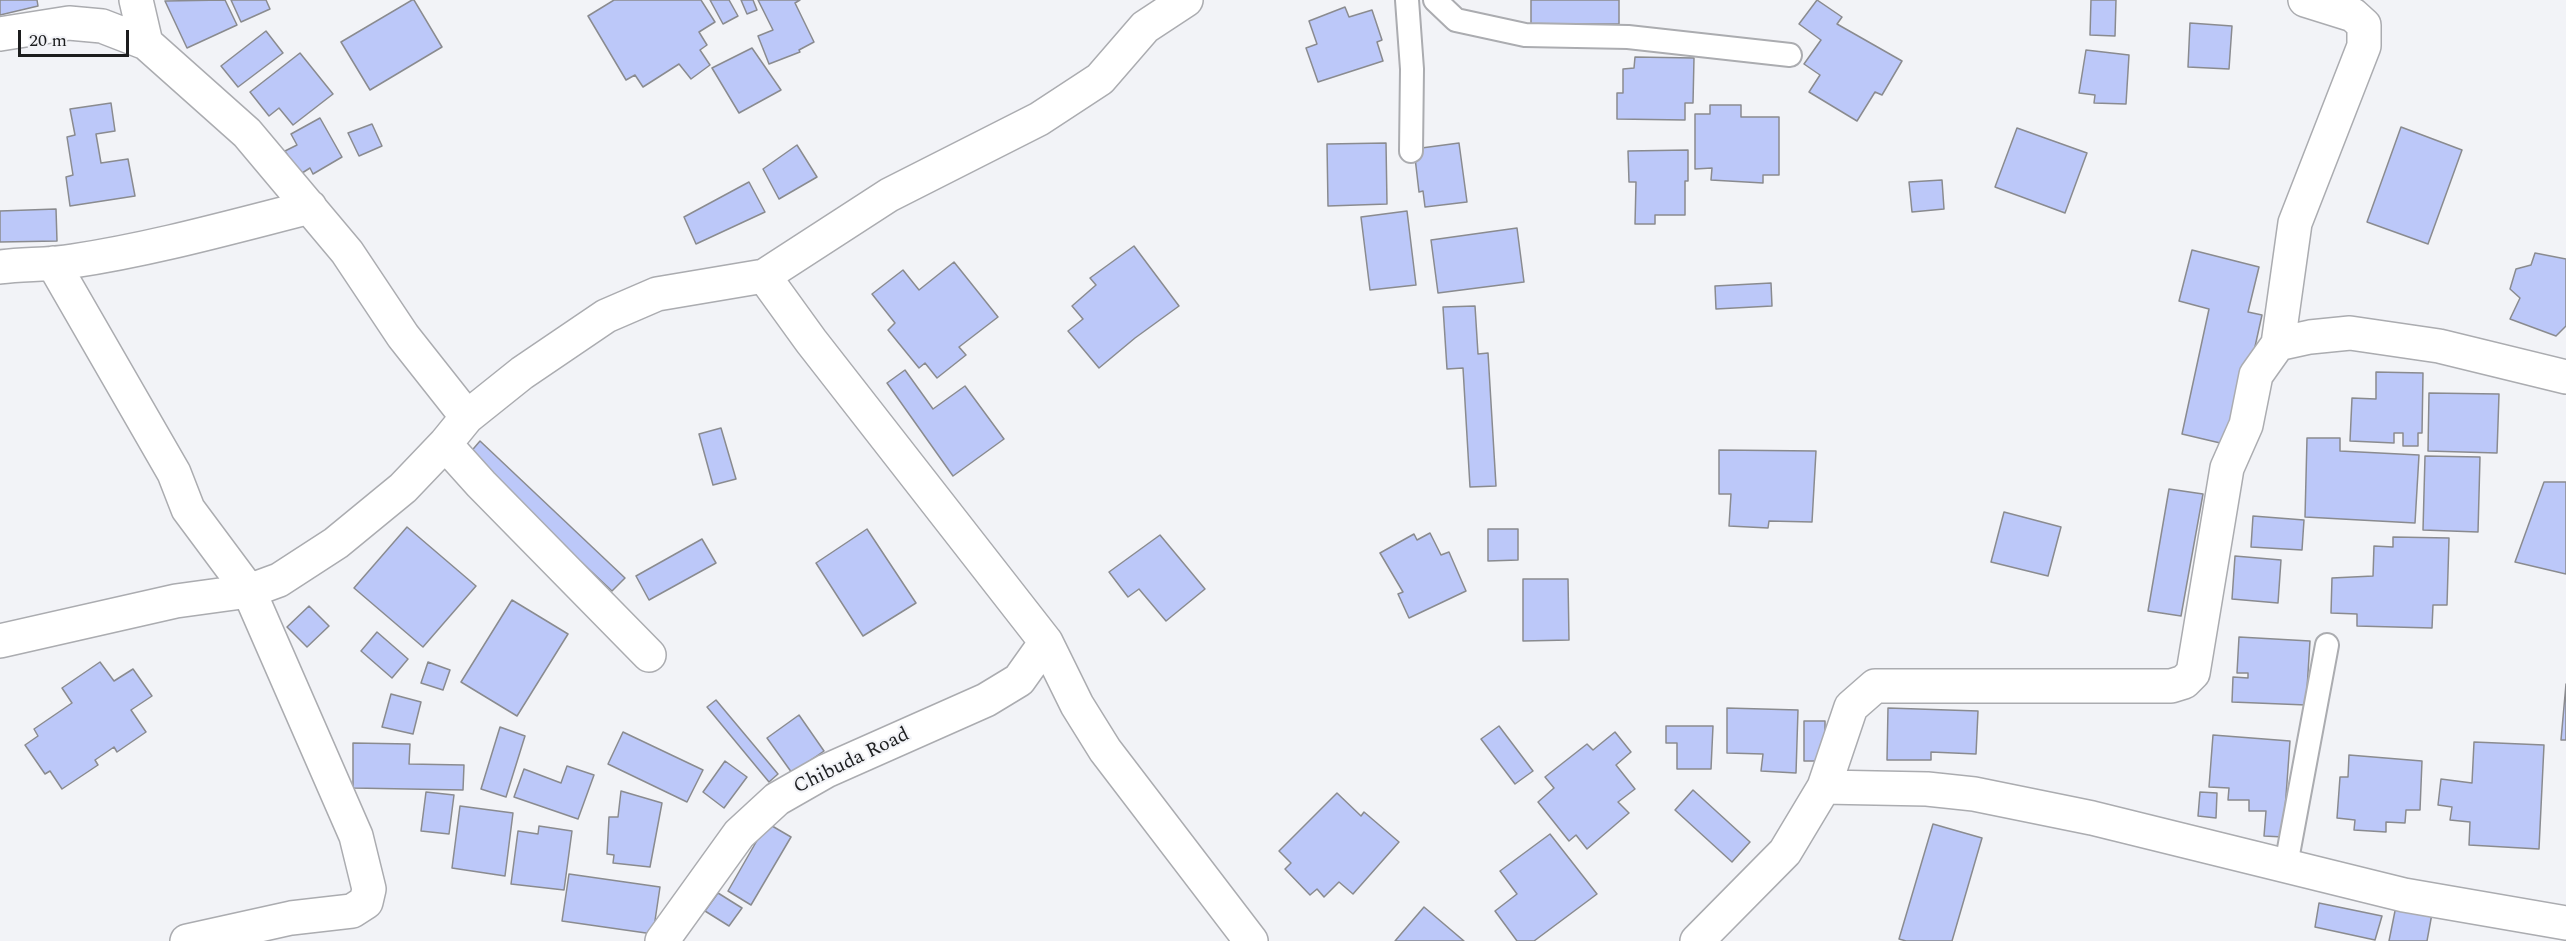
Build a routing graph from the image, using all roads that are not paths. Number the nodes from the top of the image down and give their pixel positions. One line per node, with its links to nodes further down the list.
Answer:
1 (136, 0): 7 (street)
2 (1186, 0): 13 (street)
3 (1407, 0): 9 (lane)
4 (1436, 0): 8 (lane)
5 (2305, 0): 14 (street)
6 (0, 34): 7 (street)
7 (146, 43): 10 (street)
8 (1790, 54)
9 (1411, 151)
10 (310, 207): 11 (street); 16 (street)
11 (53, 263): 12 (street); 18 (street)
12 (0, 267)
13 (764, 276): 16 (street); 20 (street)
14 (2278, 344): 15 (street); 23 (street)
15 (2566, 377)
16 (467, 417): 17 (street)
17 (445, 444): 18 (street); 22 (street)
18 (249, 591): 19 (street); 26 (street)
19 (0, 641)
20 (1046, 642): 27 (street, Chibuda Road); 28 (street)
21 (2326, 645): 24 (lane)
22 (649, 655)
23 (1824, 787): 24 (street); 29 (street)
24 (2286, 865): 25 (street)
25 (2566, 923)
26 (187, 941)
27 (662, 941)
28 (1251, 941)
29 (1697, 941)

